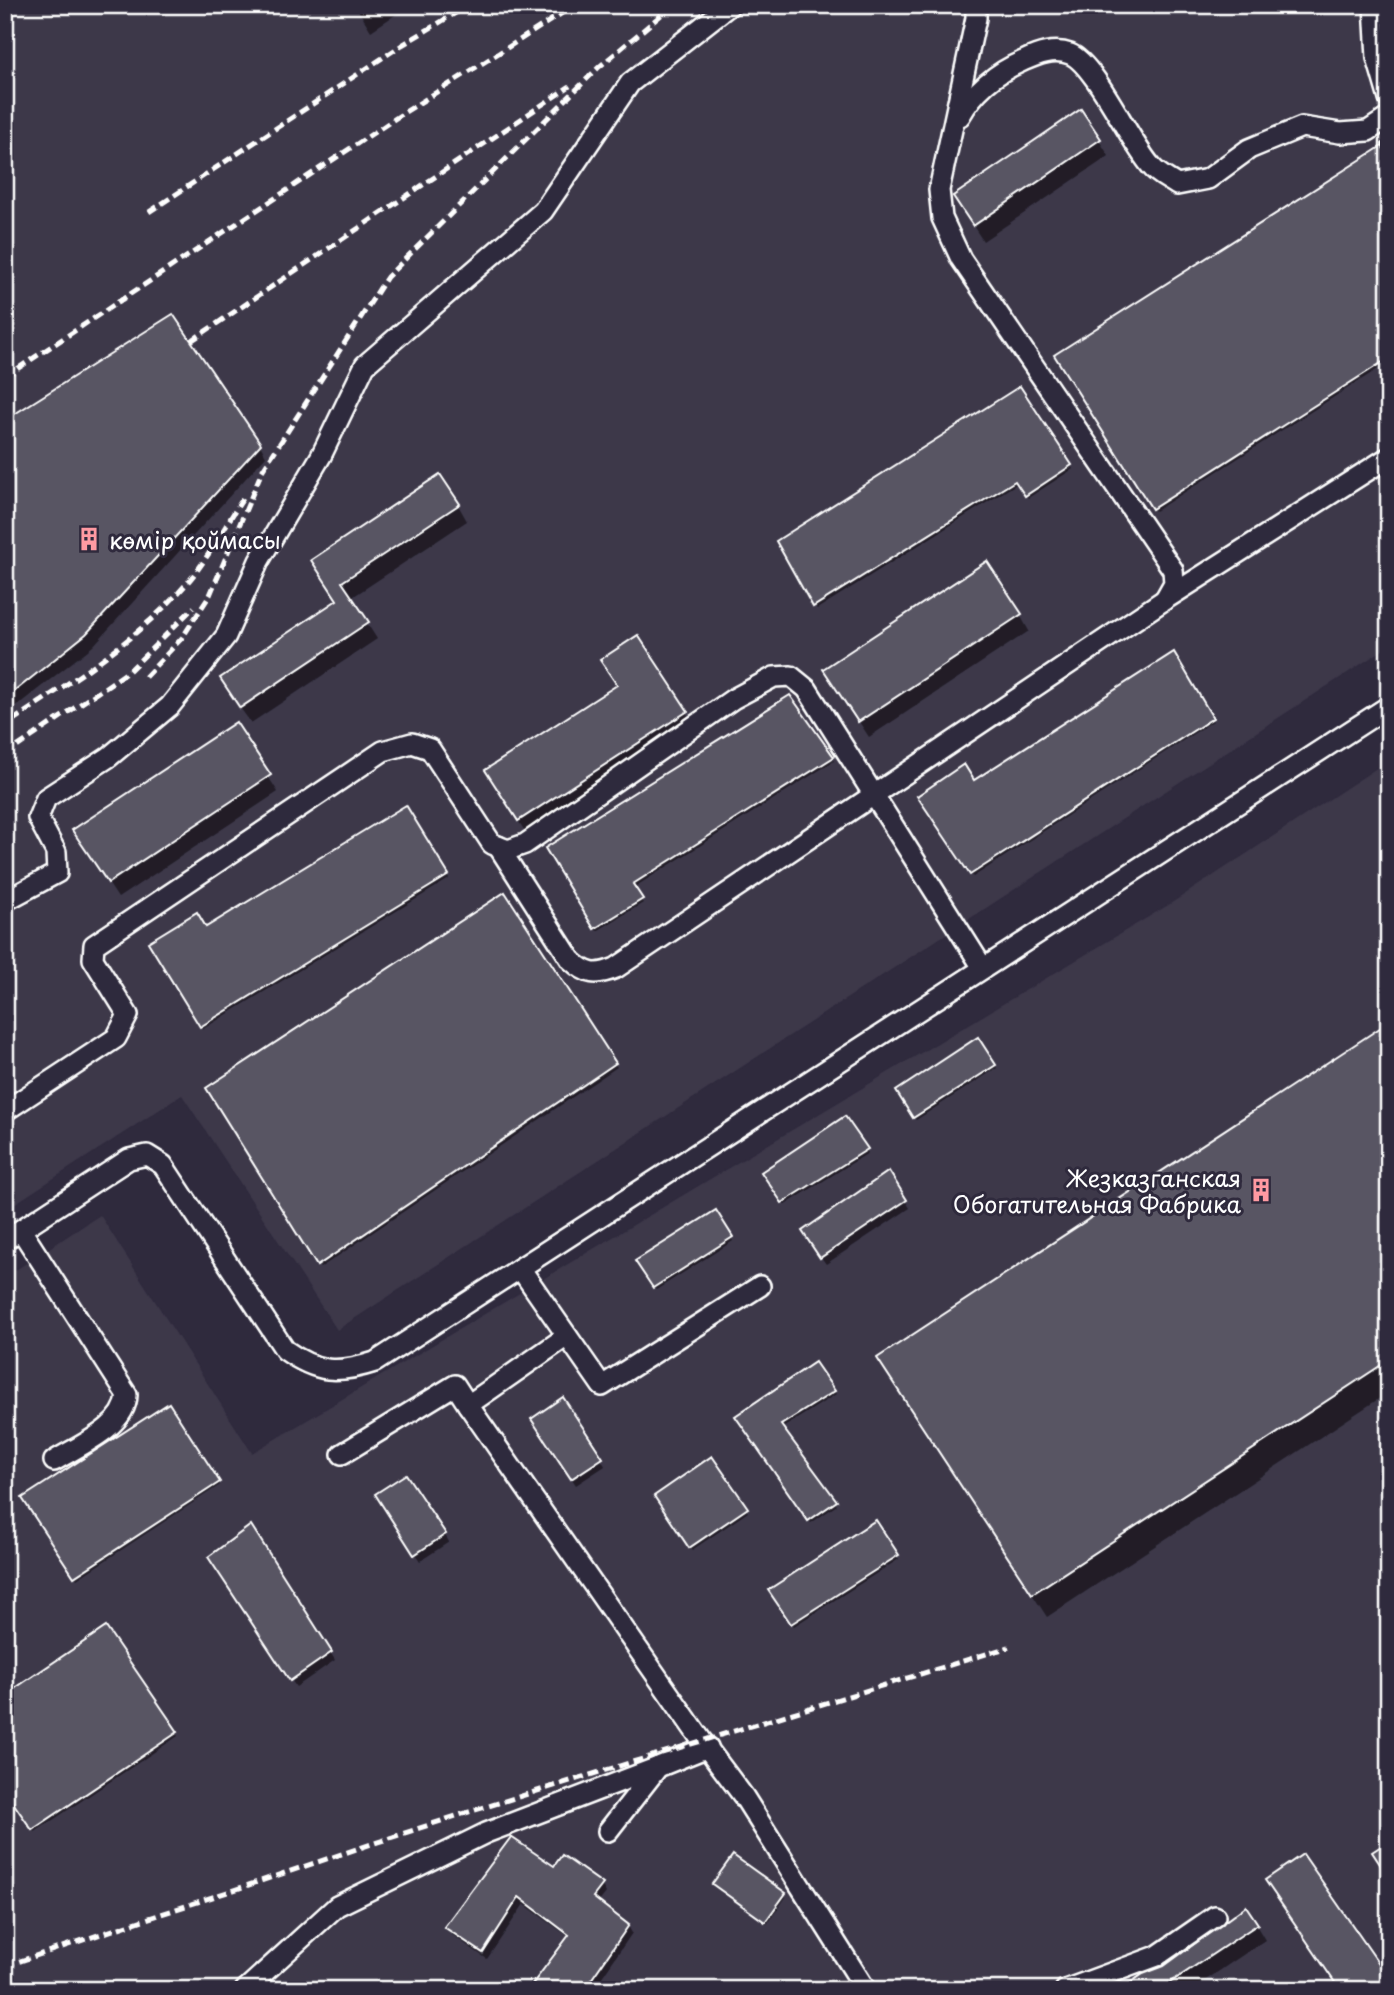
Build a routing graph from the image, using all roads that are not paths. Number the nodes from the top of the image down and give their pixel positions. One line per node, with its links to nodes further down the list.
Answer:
1 (730, 5): 12 (street)
2 (976, 5): 6 (street)
3 (1374, 5): 4 (street)
4 (1389, 99)
5 (1389, 117): 6 (street)
6 (952, 129): 8 (street)
7 (1389, 457): 8 (street)
8 (1164, 600): 10 (street)
9 (1389, 706): 13 (street)
10 (874, 795): 11 (street); 11 (street); 13 (street)
11 (498, 846): 14 (street)
12 (5, 901)
13 (983, 968): 16 (street)
14 (5, 1111)
15 (13, 1235): 16 (street); 21 (street)
16 (520, 1268): 18 (street)
17 (760, 1286): 18 (street)
18 (567, 1336): 19 (street)
19 (468, 1405): 20 (street); 22 (street)
20 (342, 1454)
21 (54, 1461)
22 (708, 1747): 23 (street); 27 (street)
23 (658, 1767): 24 (street); 26 (street)
24 (608, 1831)
25 (1215, 1916): 28 (street)
26 (245, 1990)
27 (866, 1990)
28 (1065, 1990)

